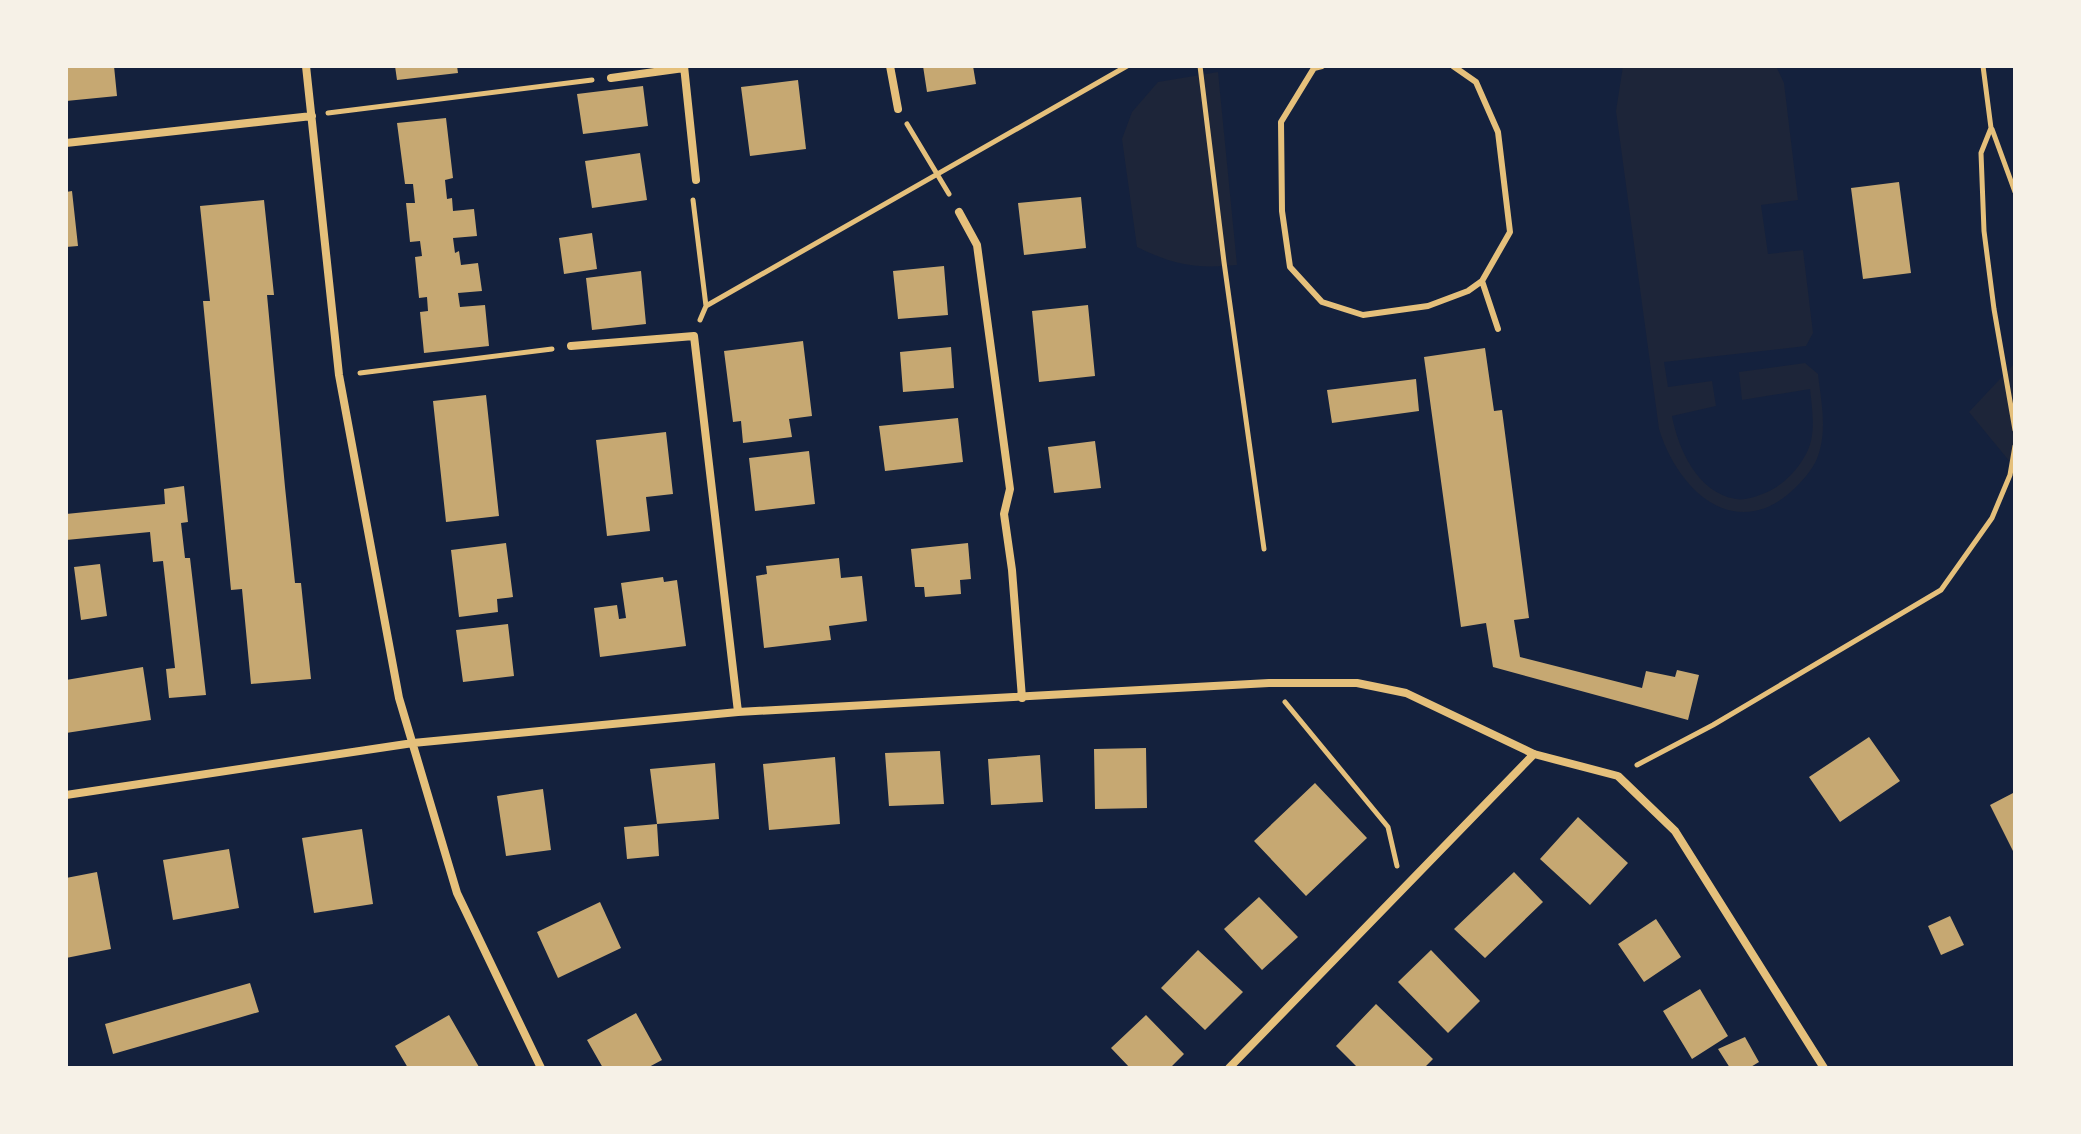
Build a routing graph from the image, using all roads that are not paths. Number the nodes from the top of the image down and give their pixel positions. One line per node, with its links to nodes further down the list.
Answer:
1 (306, 66): 8 (street)
2 (890, 66): 7 (street)
3 (1322, 66): 12 (lane)
4 (1453, 66): 12 (lane)
5 (684, 67): 6 (street); 10 (street)
6 (611, 78)
7 (898, 109)
8 (312, 116): 9 (street); 17 (street)
9 (66, 143)
10 (696, 180)
11 (959, 212): 15 (street)
12 (1482, 281): 13 (lane)
13 (1498, 329)
14 (571, 346): 16 (street)
15 (1022, 698): 16 (street); 18 (street)
16 (738, 712): 17 (street)
17 (413, 743): 19 (street); 20 (street)
18 (1534, 754): 21 (street); 22 (street)
19 (66, 795)
20 (541, 1068)
21 (1229, 1068)
22 (1824, 1068)

